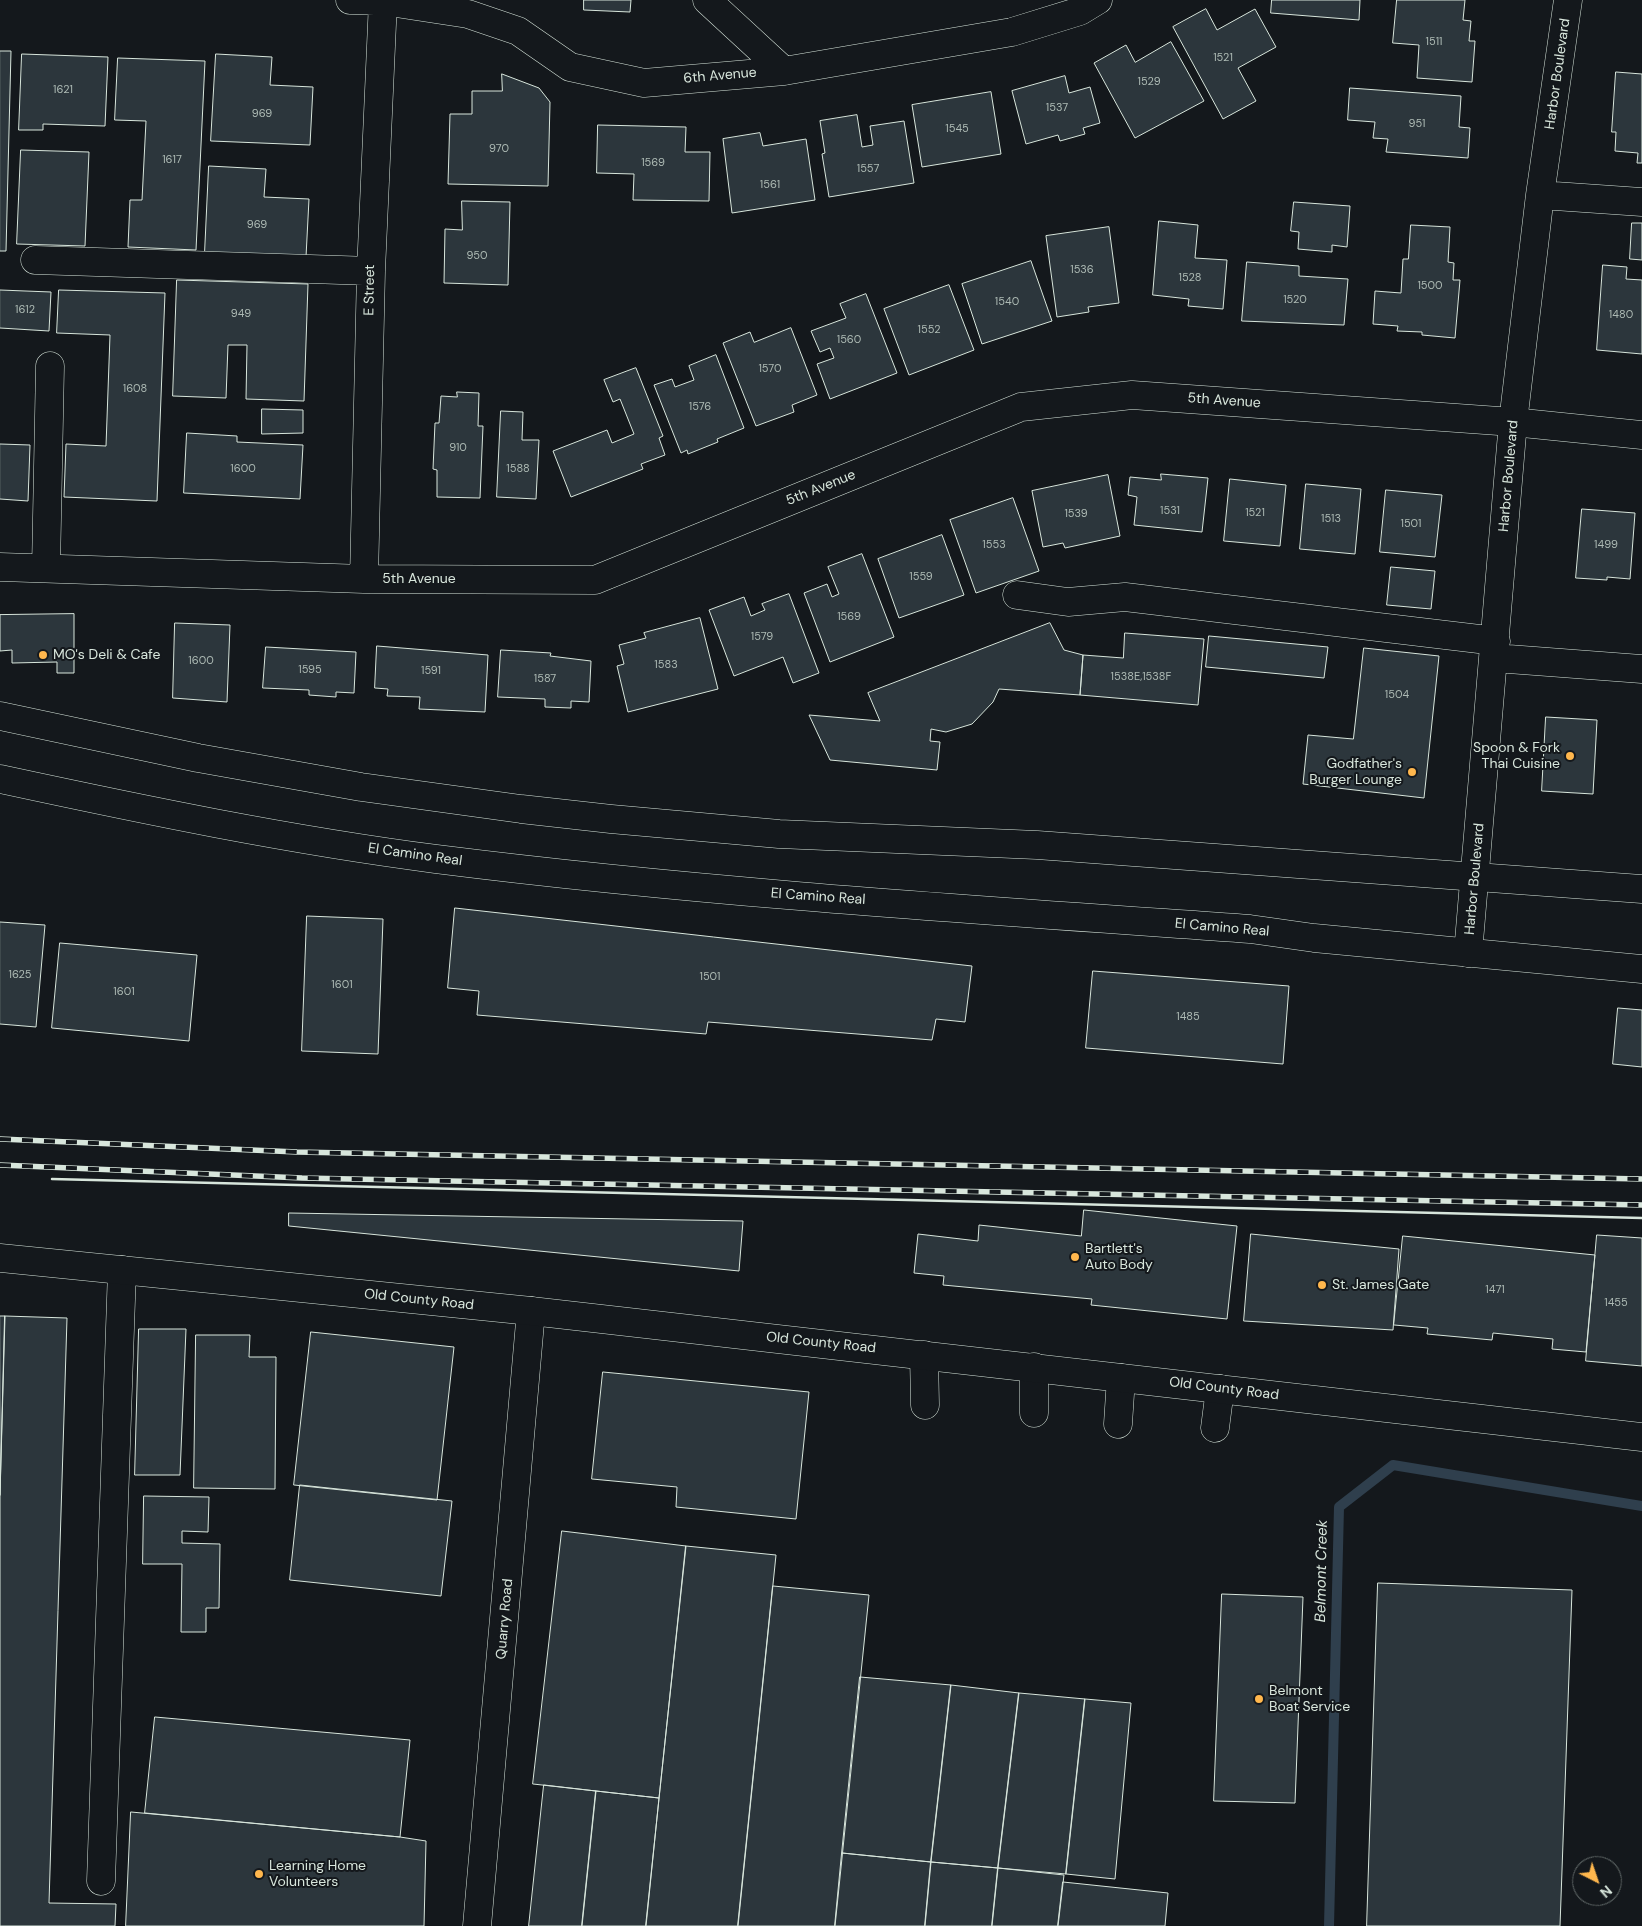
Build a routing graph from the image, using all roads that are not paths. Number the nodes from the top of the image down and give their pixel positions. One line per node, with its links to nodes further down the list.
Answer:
1 (350, 0): 5 (main road, 6th Avenue)
2 (707, 0): 6 (main road)
3 (1098, 0): 6 (main road, 6th Avenue)
4 (1568, 0): 7 (main road, Harbor Boulevard)
5 (384, 1): 6 (main road, 6th Avenue); 10 (main road, E Street)
6 (784, 71)
7 (1540, 195): 8 (main road); 12 (main road, Harbor Boulevard)
8 (1642, 202)
9 (34, 260): 10 (main road)
10 (371, 271): 16 (main road, E Street)
11 (50, 366): 15 (main road)
12 (1514, 422): 13 (main road, 5th Avenue); 16 (main road, 5th Avenue); 18 (main road, Harbor Boulevard)
13 (1642, 435)
14 (0, 566): 15 (main road, 5th Avenue)
15 (46, 568): 16 (main road, 5th Avenue)
16 (364, 579)
17 (1017, 595): 18 (main road)
18 (1496, 650): 19 (main road); 22 (main road, Harbor Boulevard)
19 (1642, 668)
20 (0, 716): 22 (main road)
21 (0, 779): 24 (main road, El Camino Real)
22 (1474, 878): 23 (main road); 24 (main road, Harbor Boulevard)
23 (1642, 889)
24 (1468, 954): 25 (main road, El Camino Real)
25 (1642, 969)
26 (0, 1258): 27 (main road, Old County Road)
27 (122, 1270): 28 (main road, Old County Road); 38 (main road)
28 (531, 1311): 29 (main road, Old County Road); 39 (main road, Quarry Road)
29 (924, 1355): 30 (main road, Old County Road); 33 (main road)
30 (1034, 1368): 31 (main road, Old County Road); 34 (main road)
31 (1121, 1378): 32 (main road, Old County Road); 35 (main road)
32 (1220, 1389): 36 (main road); 37 (main road, Old County Road)
33 (925, 1405)
34 (1034, 1413)
35 (1118, 1424)
36 (1215, 1428)
37 (1642, 1437)
38 (101, 1881)
39 (477, 1926)

